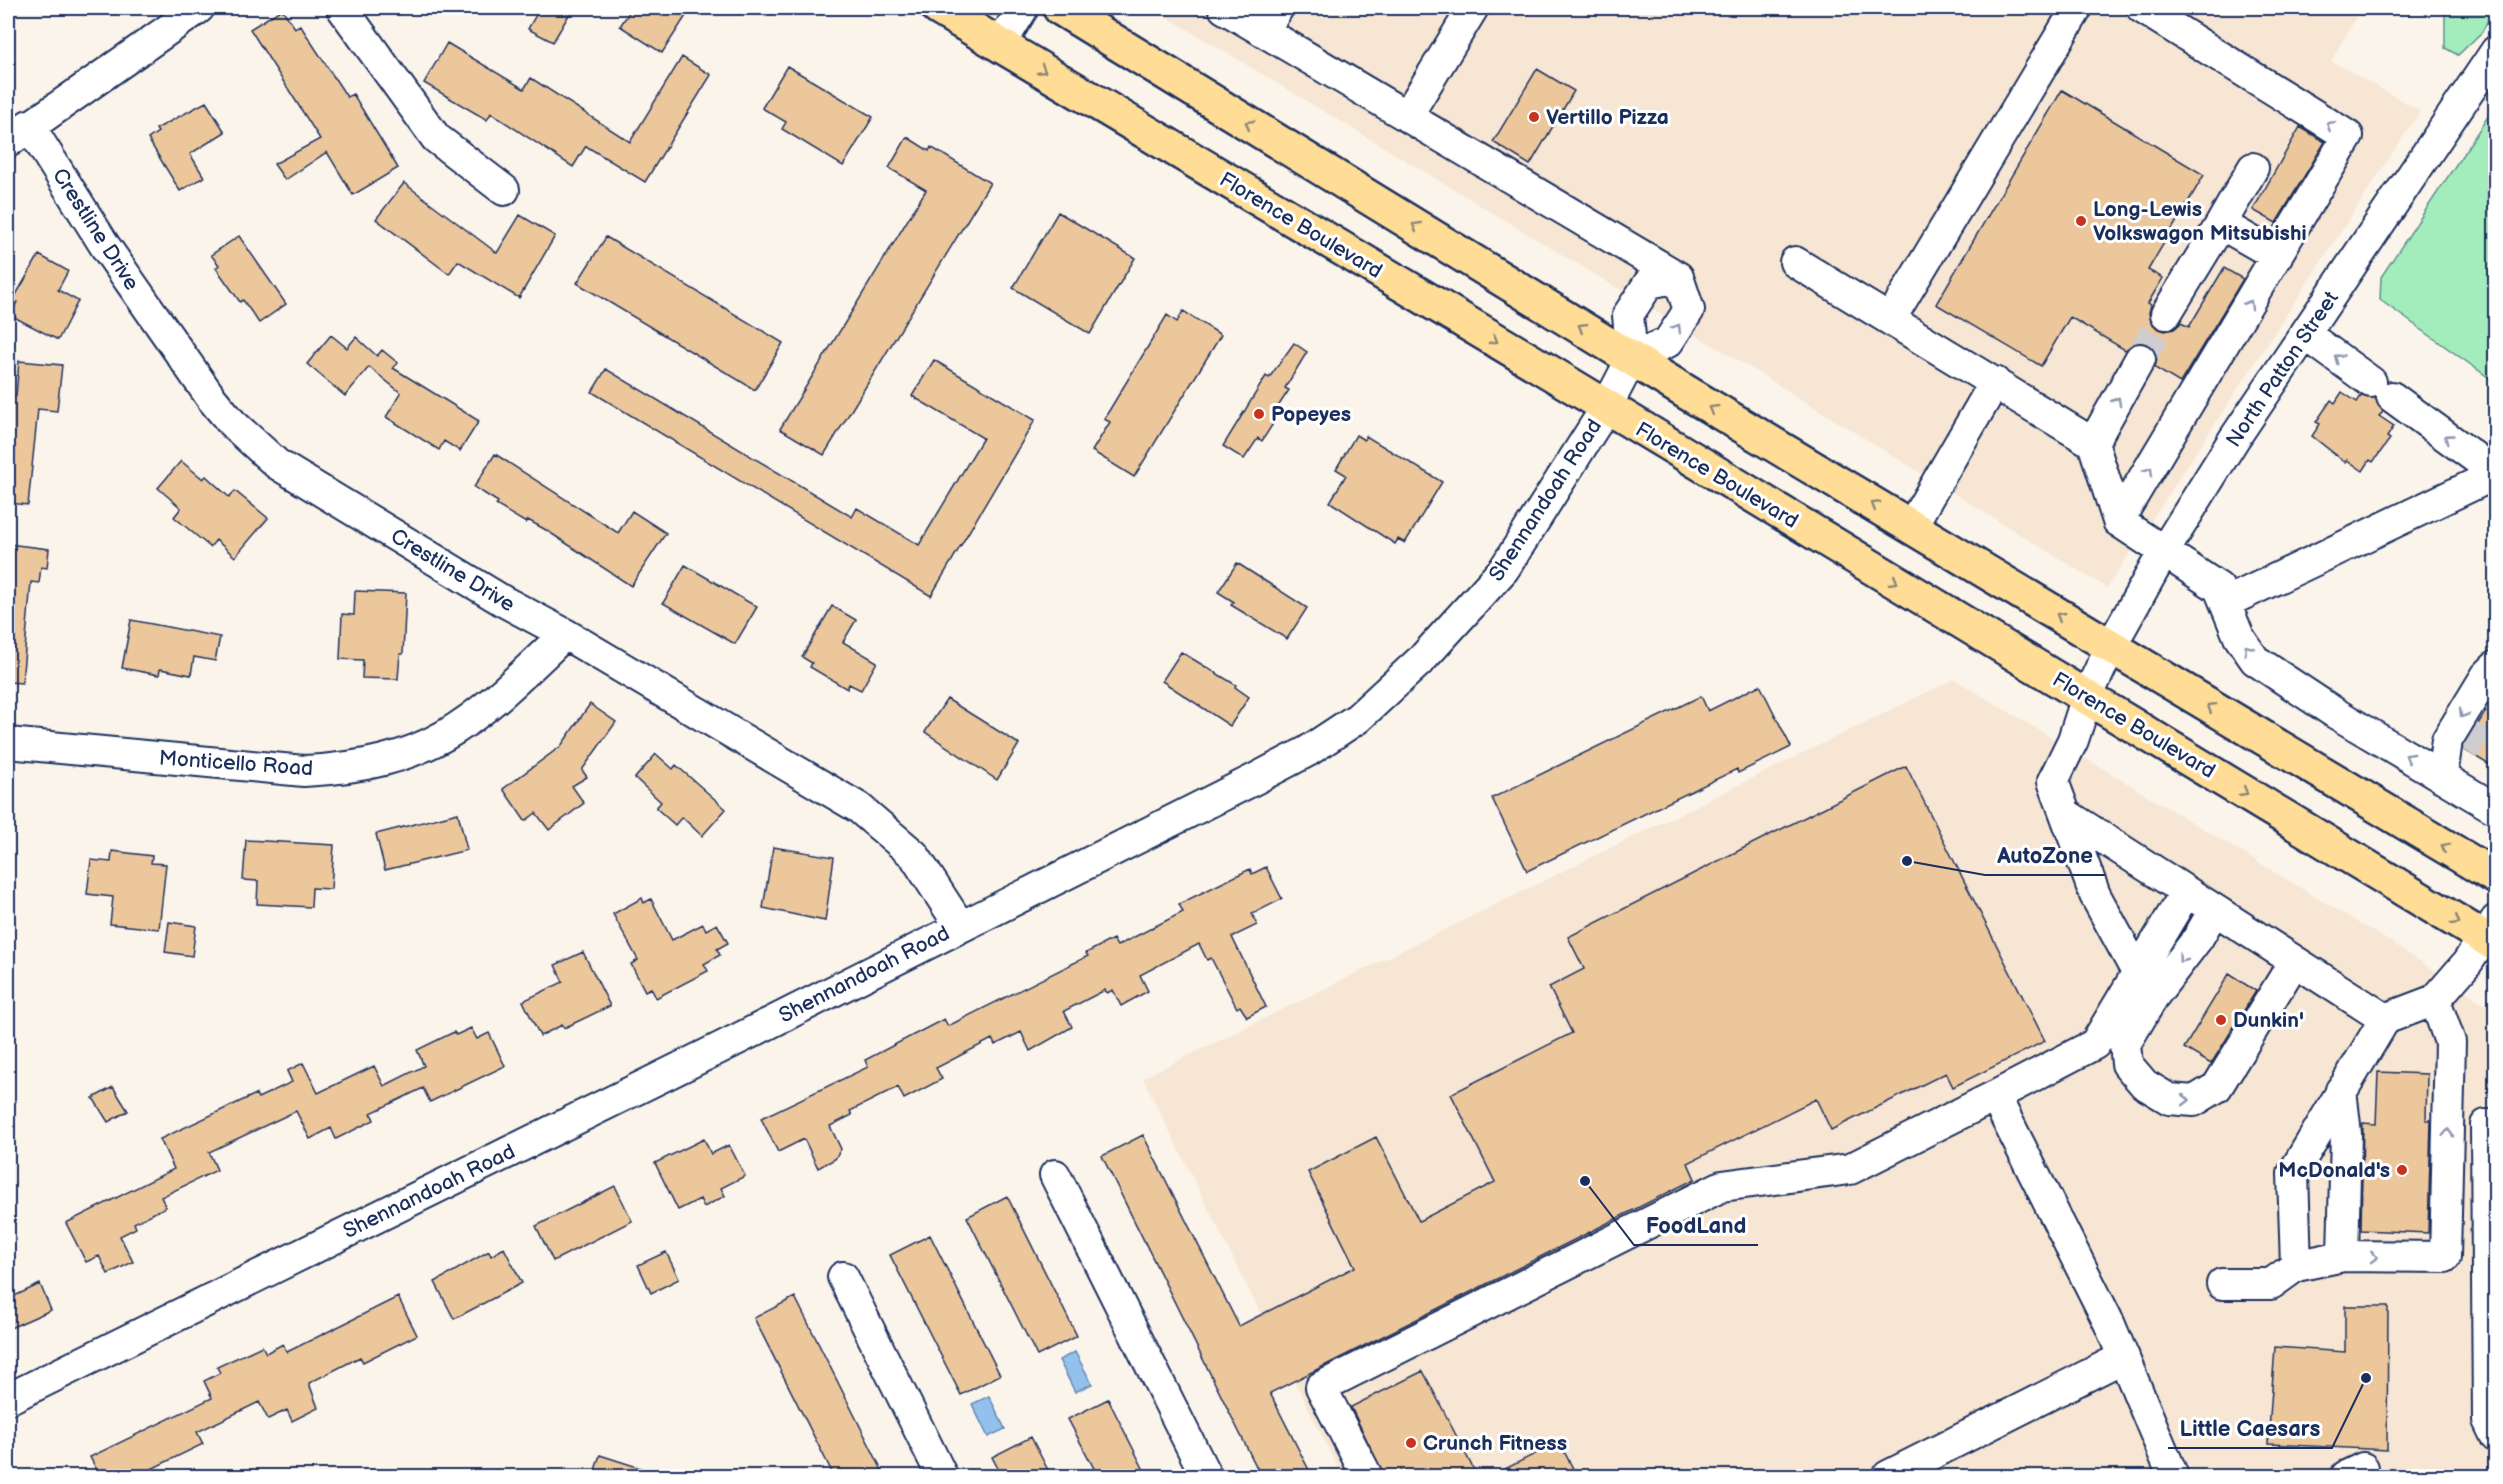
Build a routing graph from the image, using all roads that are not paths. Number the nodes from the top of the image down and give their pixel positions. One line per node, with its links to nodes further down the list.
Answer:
1 (200, 8): 14 (street)
2 (342, 8): 16 (street)
3 (938, 8): 11 (highway, Florence Boulevard)
4 (1023, 8): 11 (street)
5 (1060, 8): 24 (highway, one-way to 5)
6 (1224, 8): 10 (street)
7 (1473, 8): 13 (street)
8 (2077, 8): 22 (street)
9 (2142, 8): 18 (street, one-way to 9)
10 (1271, 19): 13 (street)
11 (1000, 45): 27 (highway, Florence Boulevard, one-way to 27)
12 (2496, 51): 23 (street, North Patton Street)
13 (1407, 117): 20 (street)
14 (18, 134): 34 (street, Crestline Drive)
15 (2253, 168): 17 (street)
16 (504, 190)
17 (2221, 224): 18 (street); 21 (street)
18 (2277, 256): 30 (street, one-way to 18)
19 (1795, 262): 22 (street)
20 (1678, 278): 24 (street); 24 (street, one-way to 20)
21 (2166, 314)
22 (1891, 318): 26 (street)
23 (2305, 334): 29 (street, one-way to 23); 32 (street, North Patton Street)
24 (1632, 358): 27 (street, Shennandoah Road); 31 (highway, one-way to 24)
25 (2140, 359): 28 (street, one-way to 25)
26 (1995, 382): 28 (street); 31 (street)
27 (1606, 408): 37 (highway, Florence Boulevard, one-way to 37); 46 (street, Shennandoah Road)
28 (2093, 443): 30 (street)
29 (2496, 473): 33 (street)
30 (2118, 521): 32 (street)
31 (1911, 527): 35 (highway, one-way to 31)
32 (2163, 553): 33 (street); 35 (street, North Patton Street)
33 (2225, 603): 40 (street, one-way to 33)
34 (565, 634): 38 (street, Monticello Road); 46 (street, Crestline Drive)
35 (2111, 646): 37 (street, North Patton Street); 43 (highway, one-way to 35)
36 (2496, 666): 40 (street, one-way to 40)
37 (2086, 697): 42 (street, North Patton Street); 47 (highway, Florence Boulevard, one-way to 47)
38 (8, 743)
39 (2464, 750): 40 (street)
40 (2442, 777): 41 (street)
41 (2496, 809)
42 (2067, 815): 44 (street); 49 (street, North Patton Street)
43 (2496, 877)
44 (2186, 892): 45 (street); 49 (street)
45 (2214, 910): 48 (street); 48 (street, one-way to 48)
46 (960, 926): 61 (street, Shennandoah Road)
47 (2492, 934): 50 (street)
48 (2294, 962): 51 (street)
49 (2138, 974): 53 (street)
50 (2435, 1000): 51 (street); 56 (street, one-way to 50)
51 (2385, 1019): 52 (street)
52 (2341, 1090): 56 (street); 57 (street)
53 (1995, 1096): 60 (street); 65 (street)
54 (2496, 1125): 62 (street)
55 (1055, 1175): 64 (street)
56 (2343, 1256): 57 (street)
57 (2296, 1266): 59 (street)
58 (843, 1277): 63 (street)
59 (2222, 1284)
60 (2124, 1357): 66 (street); 67 (street)
61 (8, 1399)
62 (2496, 1437)
63 (942, 1476)
64 (1206, 1476)
65 (1367, 1476)
66 (1888, 1476)
67 (2173, 1476)

